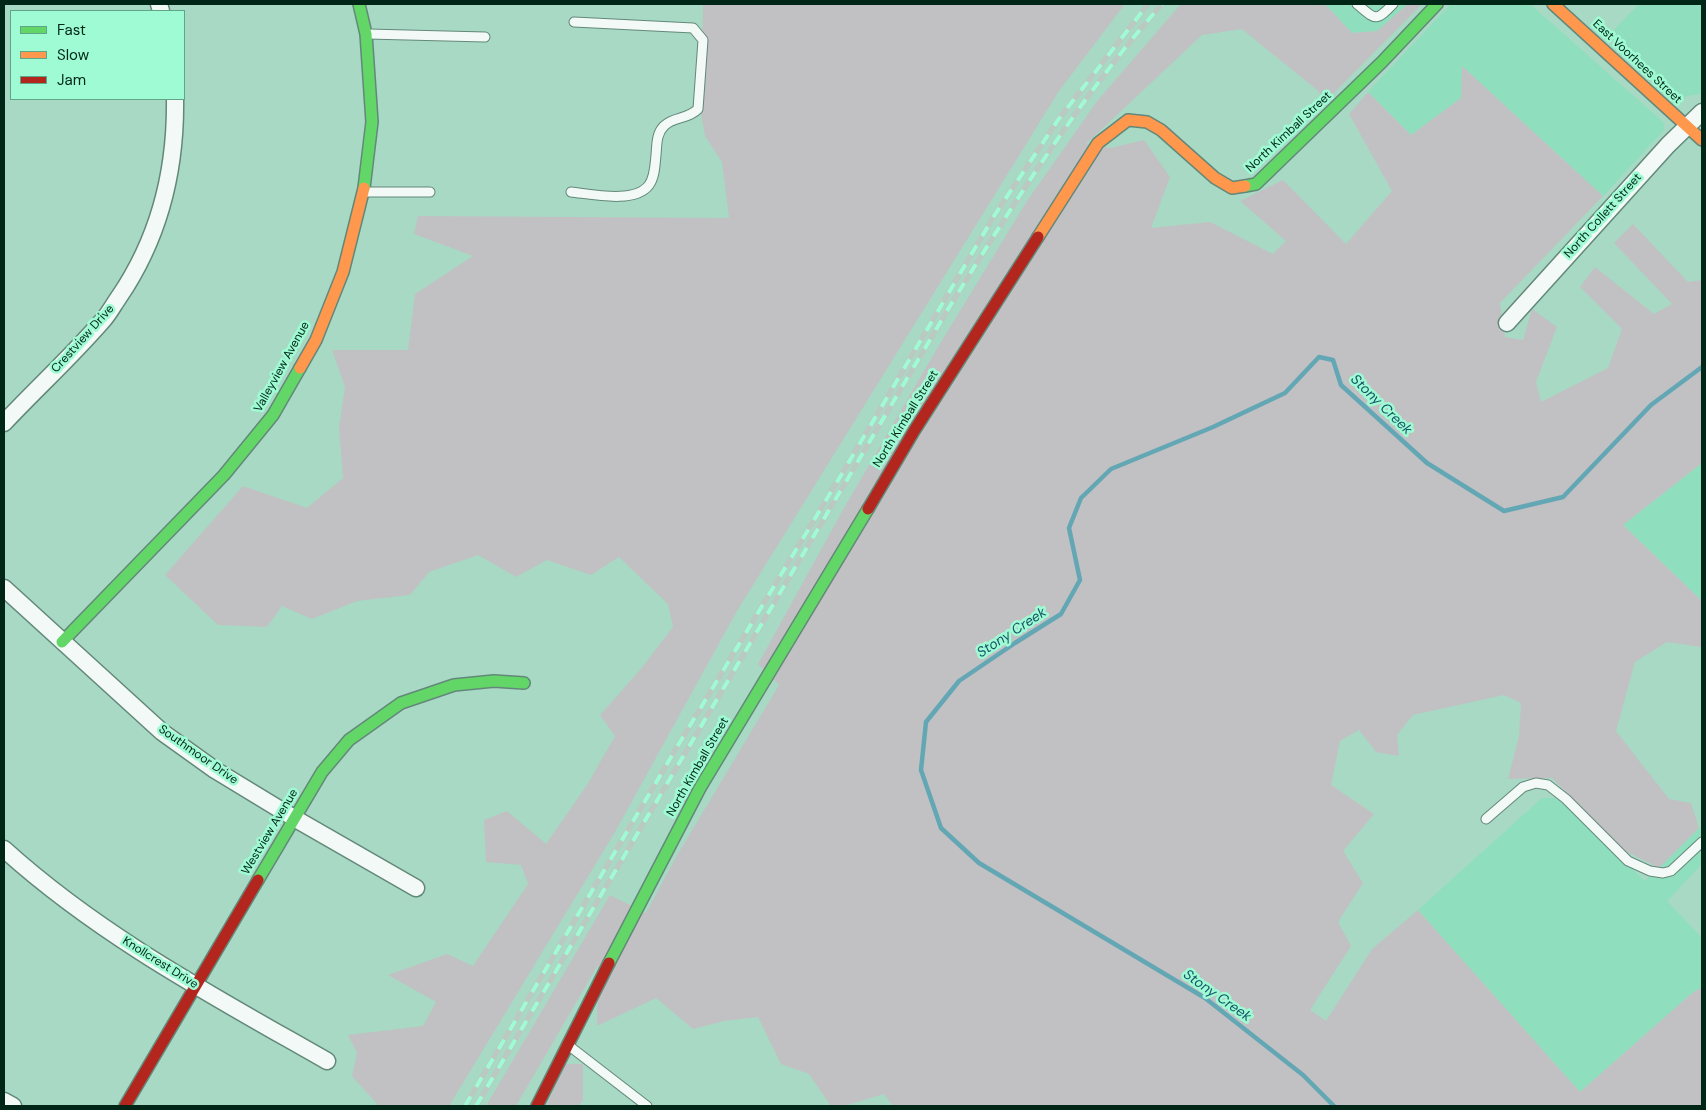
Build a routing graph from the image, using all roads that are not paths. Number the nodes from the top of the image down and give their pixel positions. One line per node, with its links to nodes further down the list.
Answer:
1 (359, 4): 7 (street, Valleyview Avenue)
2 (1358, 4): 3 (lane)
3 (1393, 4)
4 (1437, 4): 27 (street, North Kimball Street)
5 (1553, 4): 11 (street, East Voorhees Street)
6 (574, 22): 15 (lane)
7 (366, 34): 8 (lane); 13 (street, Valleyview Avenue)
8 (485, 37)
9 (175, 100): 17 (street, Crestview Drive)
10 (1702, 112): 11 (street, North Collett Street)
11 (1687, 127): 12 (street, East Voorhees Street); 16 (street, North Collett Street)
12 (1702, 140)
13 (364, 192): 14 (lane); 19 (street, Valleyview Avenue)
14 (430, 192)
15 (571, 192)
16 (1507, 322)
17 (4, 423)
18 (4, 588): 19 (street, Southmoor Drive)
19 (62, 642): 21 (street, Southmoor Drive)
20 (524, 683): 21 (street, Westview Avenue)
21 (294, 818): 25 (street, Southmoor Drive); 26 (street, Westview Avenue)
22 (1486, 819): 23 (lane)
23 (1702, 842)
24 (4, 849): 26 (street, Knollcrest Drive)
25 (416, 888)
26 (195, 986): 28 (street, Knollcrest Drive); 31 (street, Westview Avenue)
27 (567, 1044): 32 (street, North Kimball Street); 33 (lane)
28 (327, 1061)
29 (4, 1101): 30 (street)
30 (13, 1106)
31 (125, 1106)
32 (537, 1106)
33 (647, 1106)

